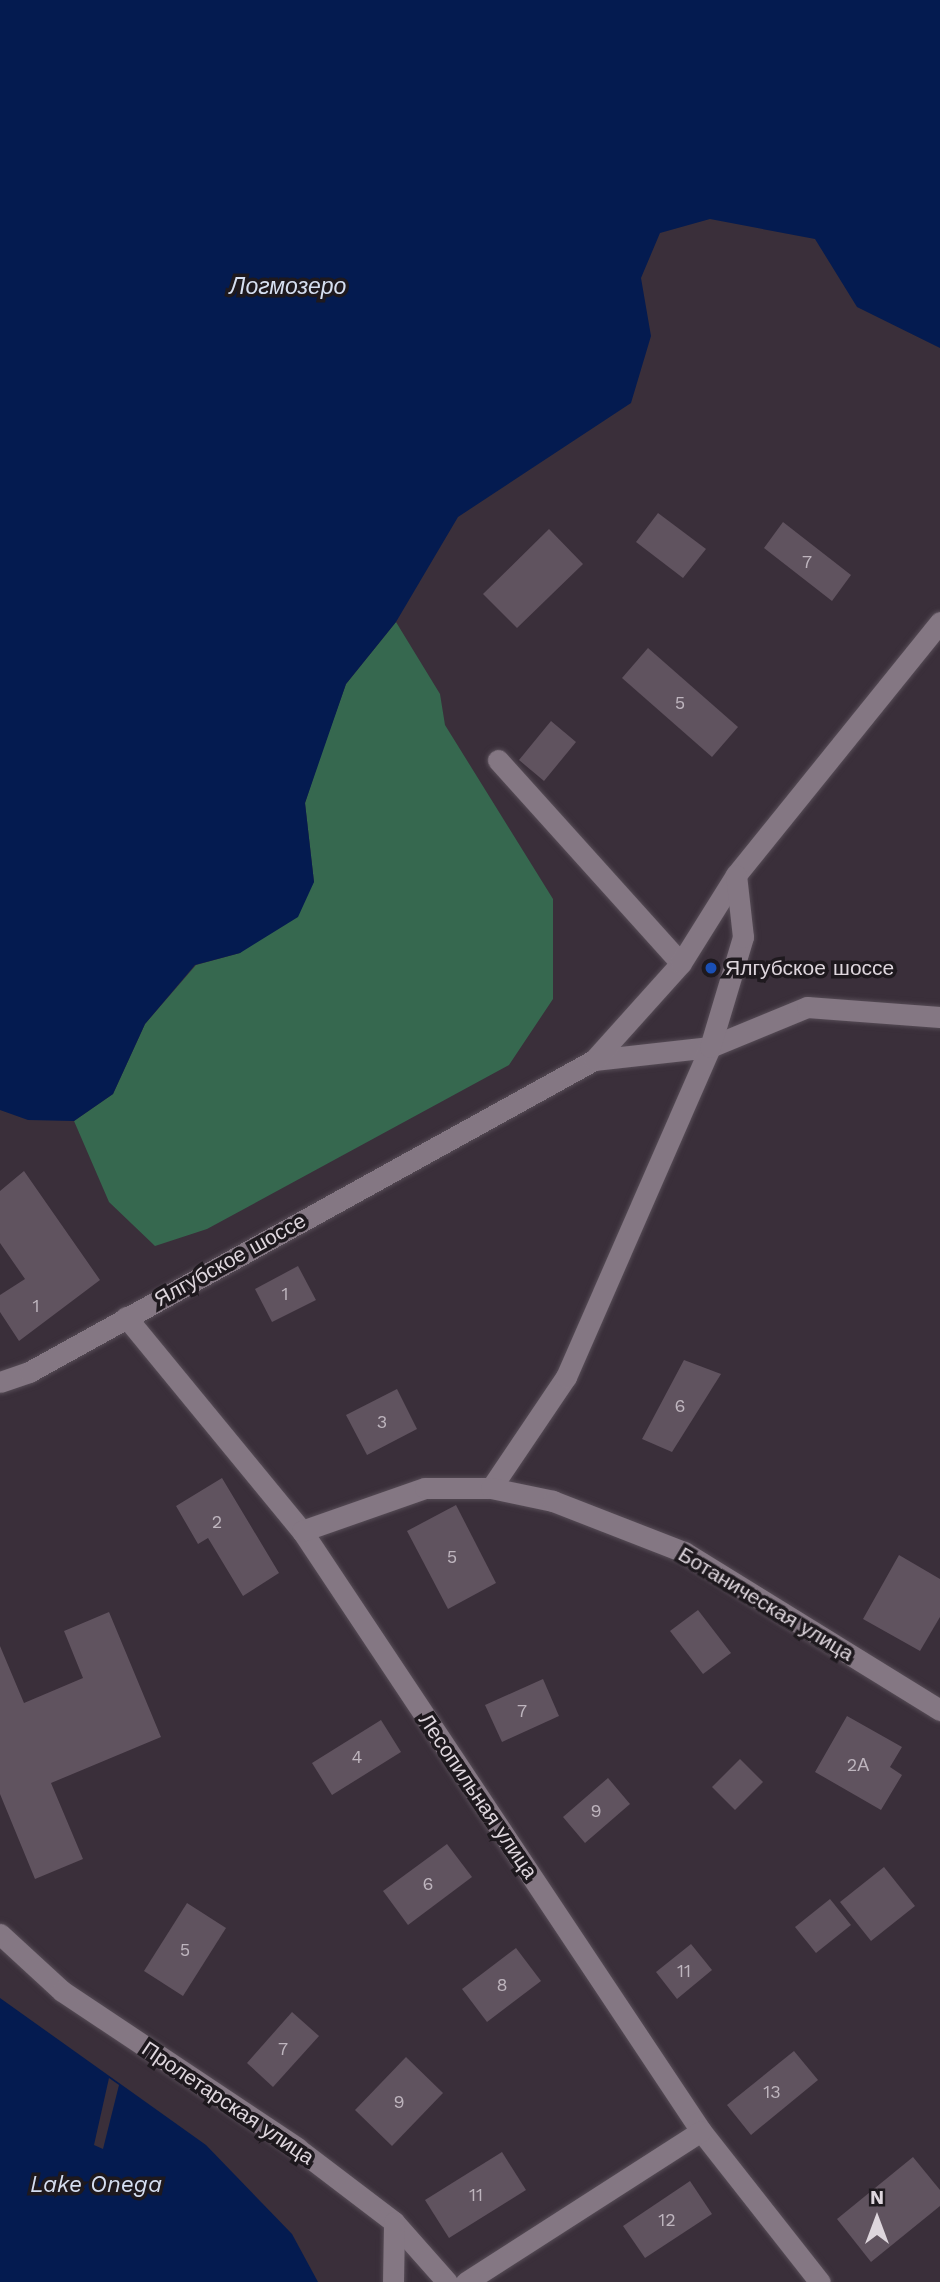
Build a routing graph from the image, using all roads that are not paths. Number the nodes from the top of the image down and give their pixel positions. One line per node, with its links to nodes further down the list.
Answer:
1 (940, 622): 3 (street, Ялгубское шоссе)
2 (498, 760): 4 (street)
3 (736, 875): 4 (street, Ялгубское шоссе); 6 (street)
4 (681, 963): 7 (street, Ялгубское шоссе)
5 (940, 1017): 6 (street)
6 (710, 1047): 7 (street); 10 (street)
7 (594, 1060): 8 (street, Ялгубское шоссе)
8 (126, 1317): 9 (street, Ялгубское шоссе); 11 (street, Лесопильная улица)
9 (0, 1382)
10 (491, 1488): 11 (street, Ботаническая улица); 12 (street, Ботаническая улица)
11 (302, 1531): 14 (street, Лесопильная улица)
12 (940, 1710)
13 (0, 1934): 15 (street, Пролетарская улица)
14 (701, 2132): 18 (street); 19 (street, Лесопильная улица)
15 (394, 2222): 16 (street); 17 (street, Пролетарская улица)
16 (393, 2282)
17 (447, 2282)
18 (466, 2282)
19 (820, 2282)

